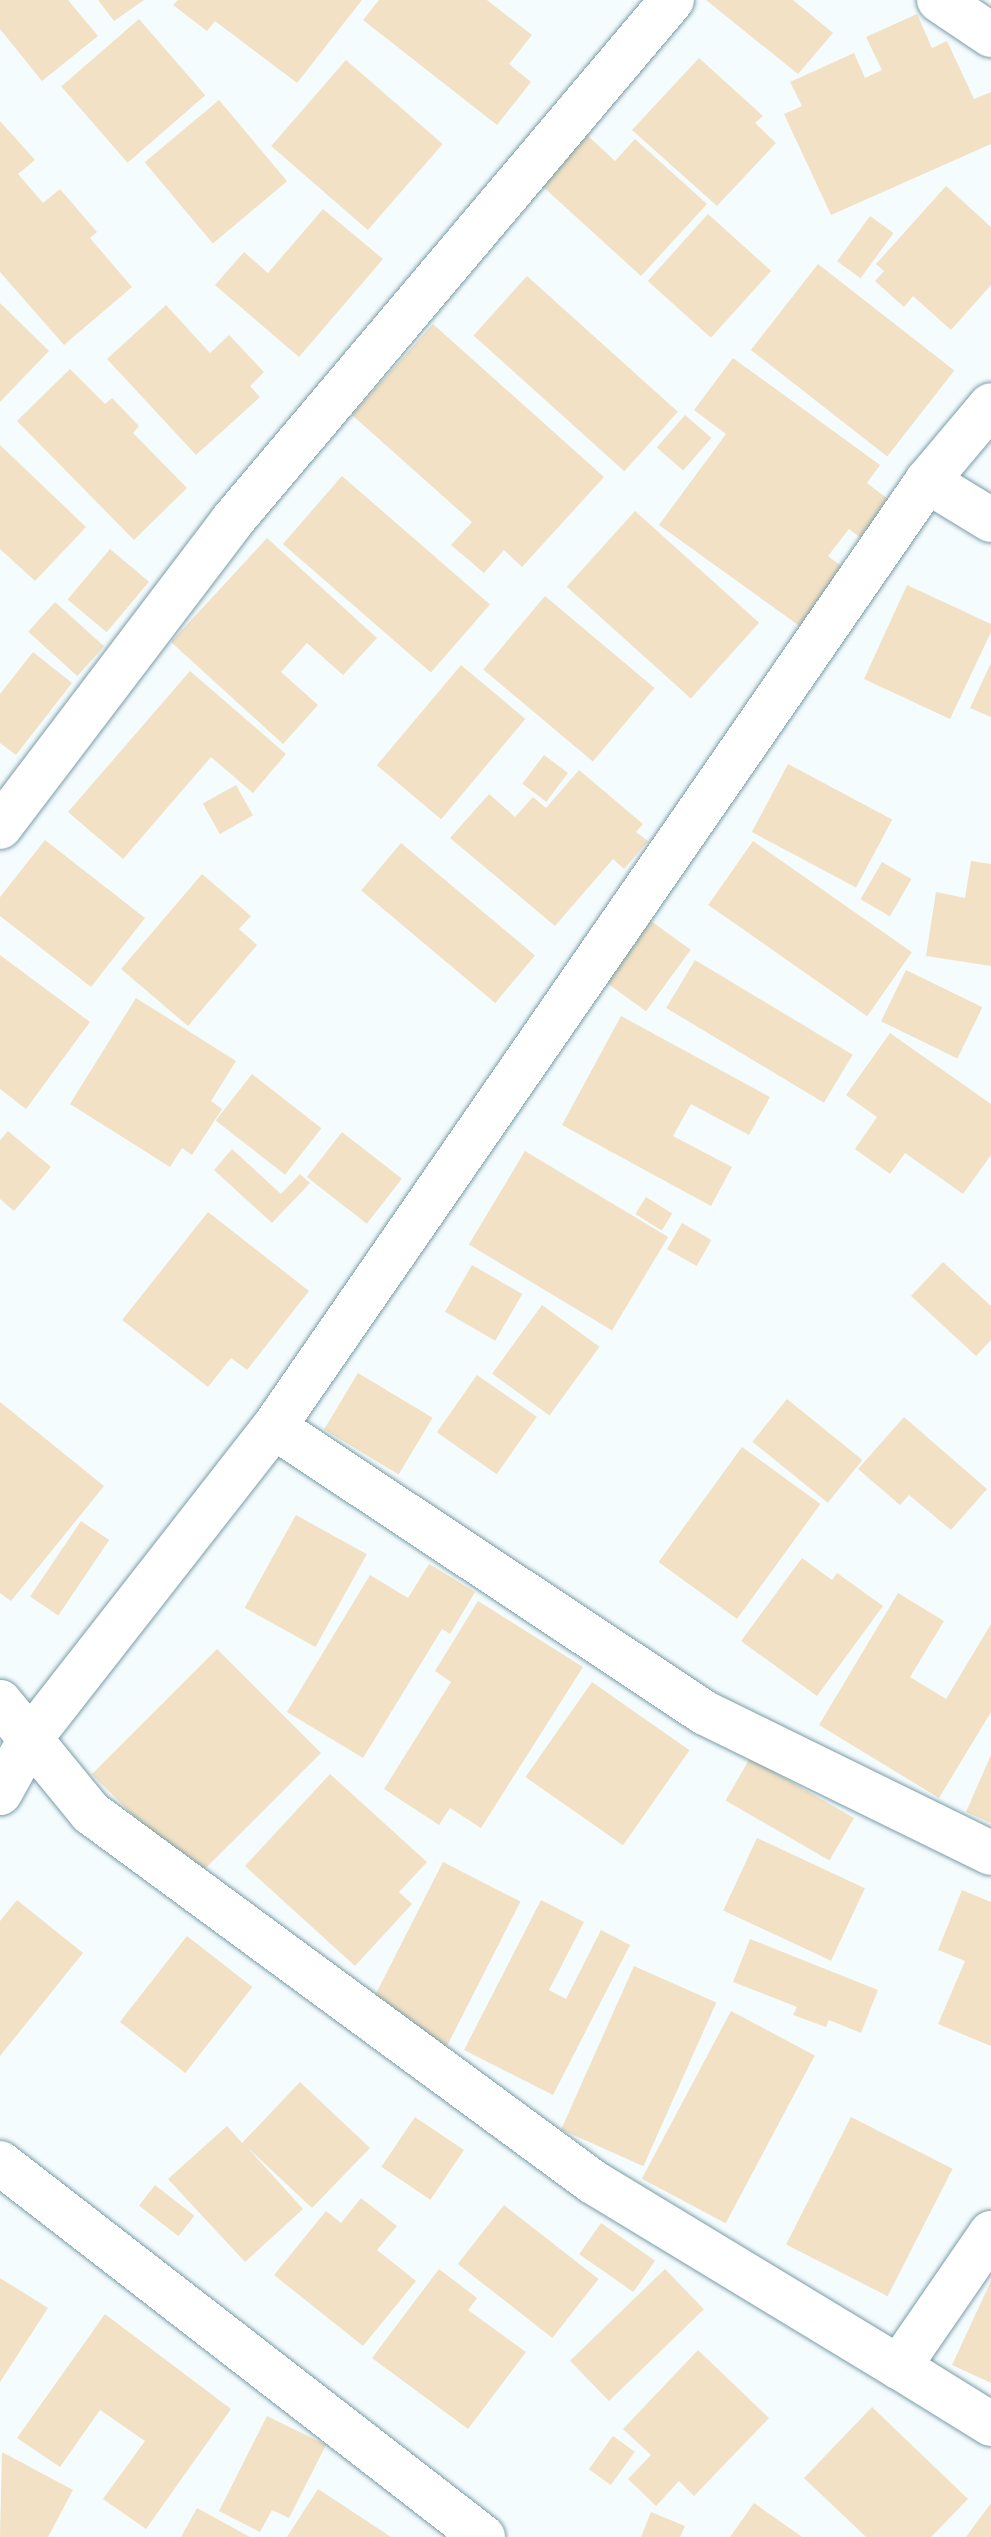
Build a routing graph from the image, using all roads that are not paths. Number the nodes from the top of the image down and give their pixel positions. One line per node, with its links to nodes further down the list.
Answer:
1 (672, 0): 7 (street)
2 (939, 0): 3 (street)
3 (991, 35)
4 (991, 405): 5 (street)
5 (927, 481): 6 (street); 8 (street)
6 (991, 520)
7 (0, 827)
8 (274, 1427): 10 (street); 12 (street)
9 (0, 1702): 10 (street)
10 (30, 1739): 11 (street); 15 (street)
11 (0, 1793)
12 (991, 1853)
13 (0, 2163): 17 (street)
14 (991, 2233): 15 (street)
15 (899, 2367): 16 (street)
16 (991, 2424)
17 (483, 2537)

